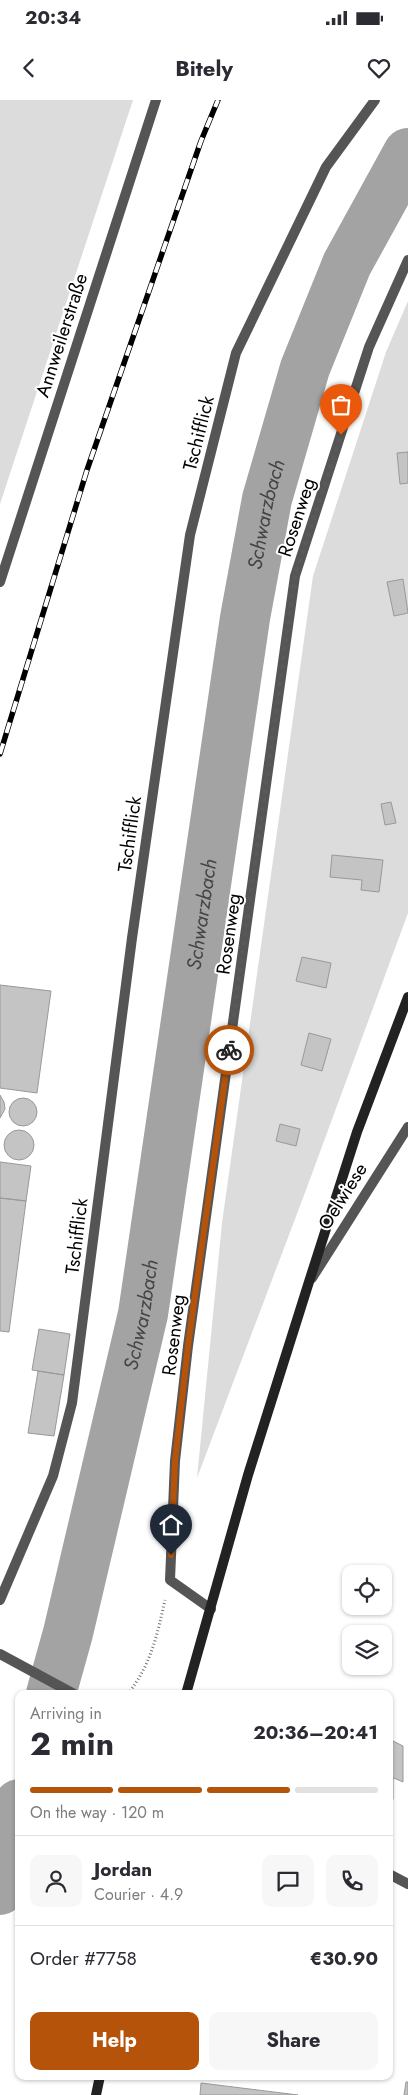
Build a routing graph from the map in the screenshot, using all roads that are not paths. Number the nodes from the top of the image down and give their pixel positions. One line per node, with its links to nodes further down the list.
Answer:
1 (156, 100): 4 (street, Annweilerstraße)
2 (375, 100): 8 (street, Tschifflick)
3 (408, 260): 9 (street, Rosenweg)
4 (0, 582)
5 (408, 997): 7 (main road)
6 (408, 1127): 7 (street, Oelwiese)
7 (308, 1285): 9 (main road)
8 (0, 1600)
9 (210, 1609): 12 (main road)
10 (4, 1656): 11 (street)
11 (67, 1690)
12 (187, 1690)
13 (393, 1876): 14 (street)
14 (408, 1884)
15 (99, 2080): 16 (main road)
16 (96, 2095)

